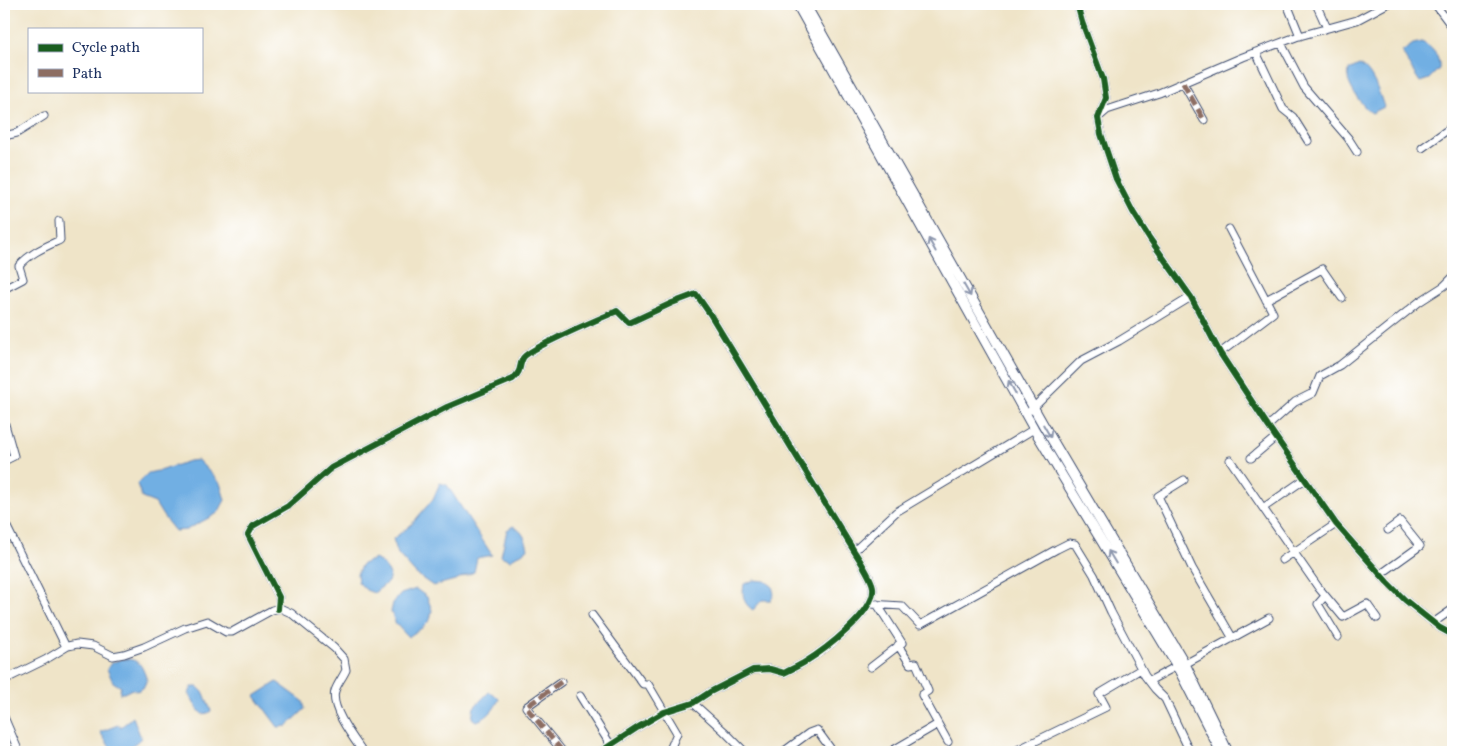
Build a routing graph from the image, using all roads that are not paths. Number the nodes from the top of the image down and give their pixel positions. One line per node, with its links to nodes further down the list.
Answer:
1 (797, 4): 30 (main road, one-way to 1)
2 (805, 4): 30 (main road, one-way to 30)
3 (1077, 4): 15 (street)
4 (1287, 4): 10 (street)
5 (1316, 4): 8 (street)
6 (1387, 4): 8 (street)
7 (1435, 4): 9 (street)
8 (1327, 28): 10 (street)
9 (1453, 28)
10 (1300, 36): 11 (street)
11 (1281, 43): 12 (street); 21 (street)
12 (1256, 52): 13 (street); 19 (street)
13 (1183, 83): 15 (street); 16 (street)
14 (44, 116): 18 (street)
15 (1098, 118): 26 (street)
16 (1204, 120)
17 (1453, 126): 20 (street)
18 (4, 136)
19 (1308, 141)
20 (1422, 148)
21 (1357, 152)
22 (60, 221): 25 (street)
23 (1229, 230): 28 (street)
24 (1453, 277): 32 (street)
25 (4, 289)
26 (1191, 297): 29 (street); 30 (street)
27 (1342, 298): 28 (street)
28 (1266, 300): 29 (street)
29 (1220, 353): 32 (street)
30 (1030, 410): 33 (main road); 61 (main road, one-way to 61)
31 (4, 421): 37 (street)
32 (1268, 426): 34 (street)
33 (1034, 429): 44 (street); 61 (main road, one-way to 33)
34 (1276, 437): 35 (street); 38 (street)
35 (1251, 458)
36 (1230, 460): 40 (street)
37 (4, 461)
38 (1305, 479): 40 (street); 42 (street)
39 (1184, 480): 57 (street)
40 (1263, 508): 45 (street)
41 (4, 521): 60 (street)
42 (1336, 524): 45 (street); 47 (street)
43 (1388, 530): 47 (street)
44 (854, 551): 49 (street); 50 (street)
45 (1294, 553): 46 (street); 48 (street)
46 (1282, 560)
47 (1381, 574): 55 (street)
48 (1325, 596): 54 (street); 58 (street)
49 (874, 604): 59 (street); 63 (street); 68 (street)
50 (278, 609): 60 (street); 75 (street)
51 (1453, 609): 55 (street)
52 (592, 615): 69 (street)
53 (1270, 618): 57 (street)
54 (1377, 618)
55 (1433, 623): 56 (street)
56 (1453, 635)
57 (1232, 637): 61 (street)
58 (1338, 637)
59 (898, 645): 62 (street); 71 (street)
60 (66, 648): 64 (street)
61 (1181, 665): 65 (street); 85 (main road); 86 (main road)
62 (871, 667)
63 (1141, 669): 65 (street); 83 (street)
64 (4, 680)
65 (1149, 681): 84 (street)
66 (561, 682): 76 (street)
67 (580, 696): 73 (street)
68 (693, 703): 69 (street); 79 (street)
69 (664, 712): 73 (street); 78 (street)
70 (4, 717): 74 (street)
71 (938, 724): 72 (street); 82 (street)
72 (948, 742)
73 (610, 744): 77 (street)
74 (19, 752)
75 (363, 752)
76 (563, 752)
77 (600, 752)
78 (669, 752)
79 (745, 752)
80 (783, 752): 81 (street)
81 (833, 752)
82 (890, 752)
83 (1013, 752)
84 (1190, 752)
85 (1221, 752)
86 (1228, 752)

